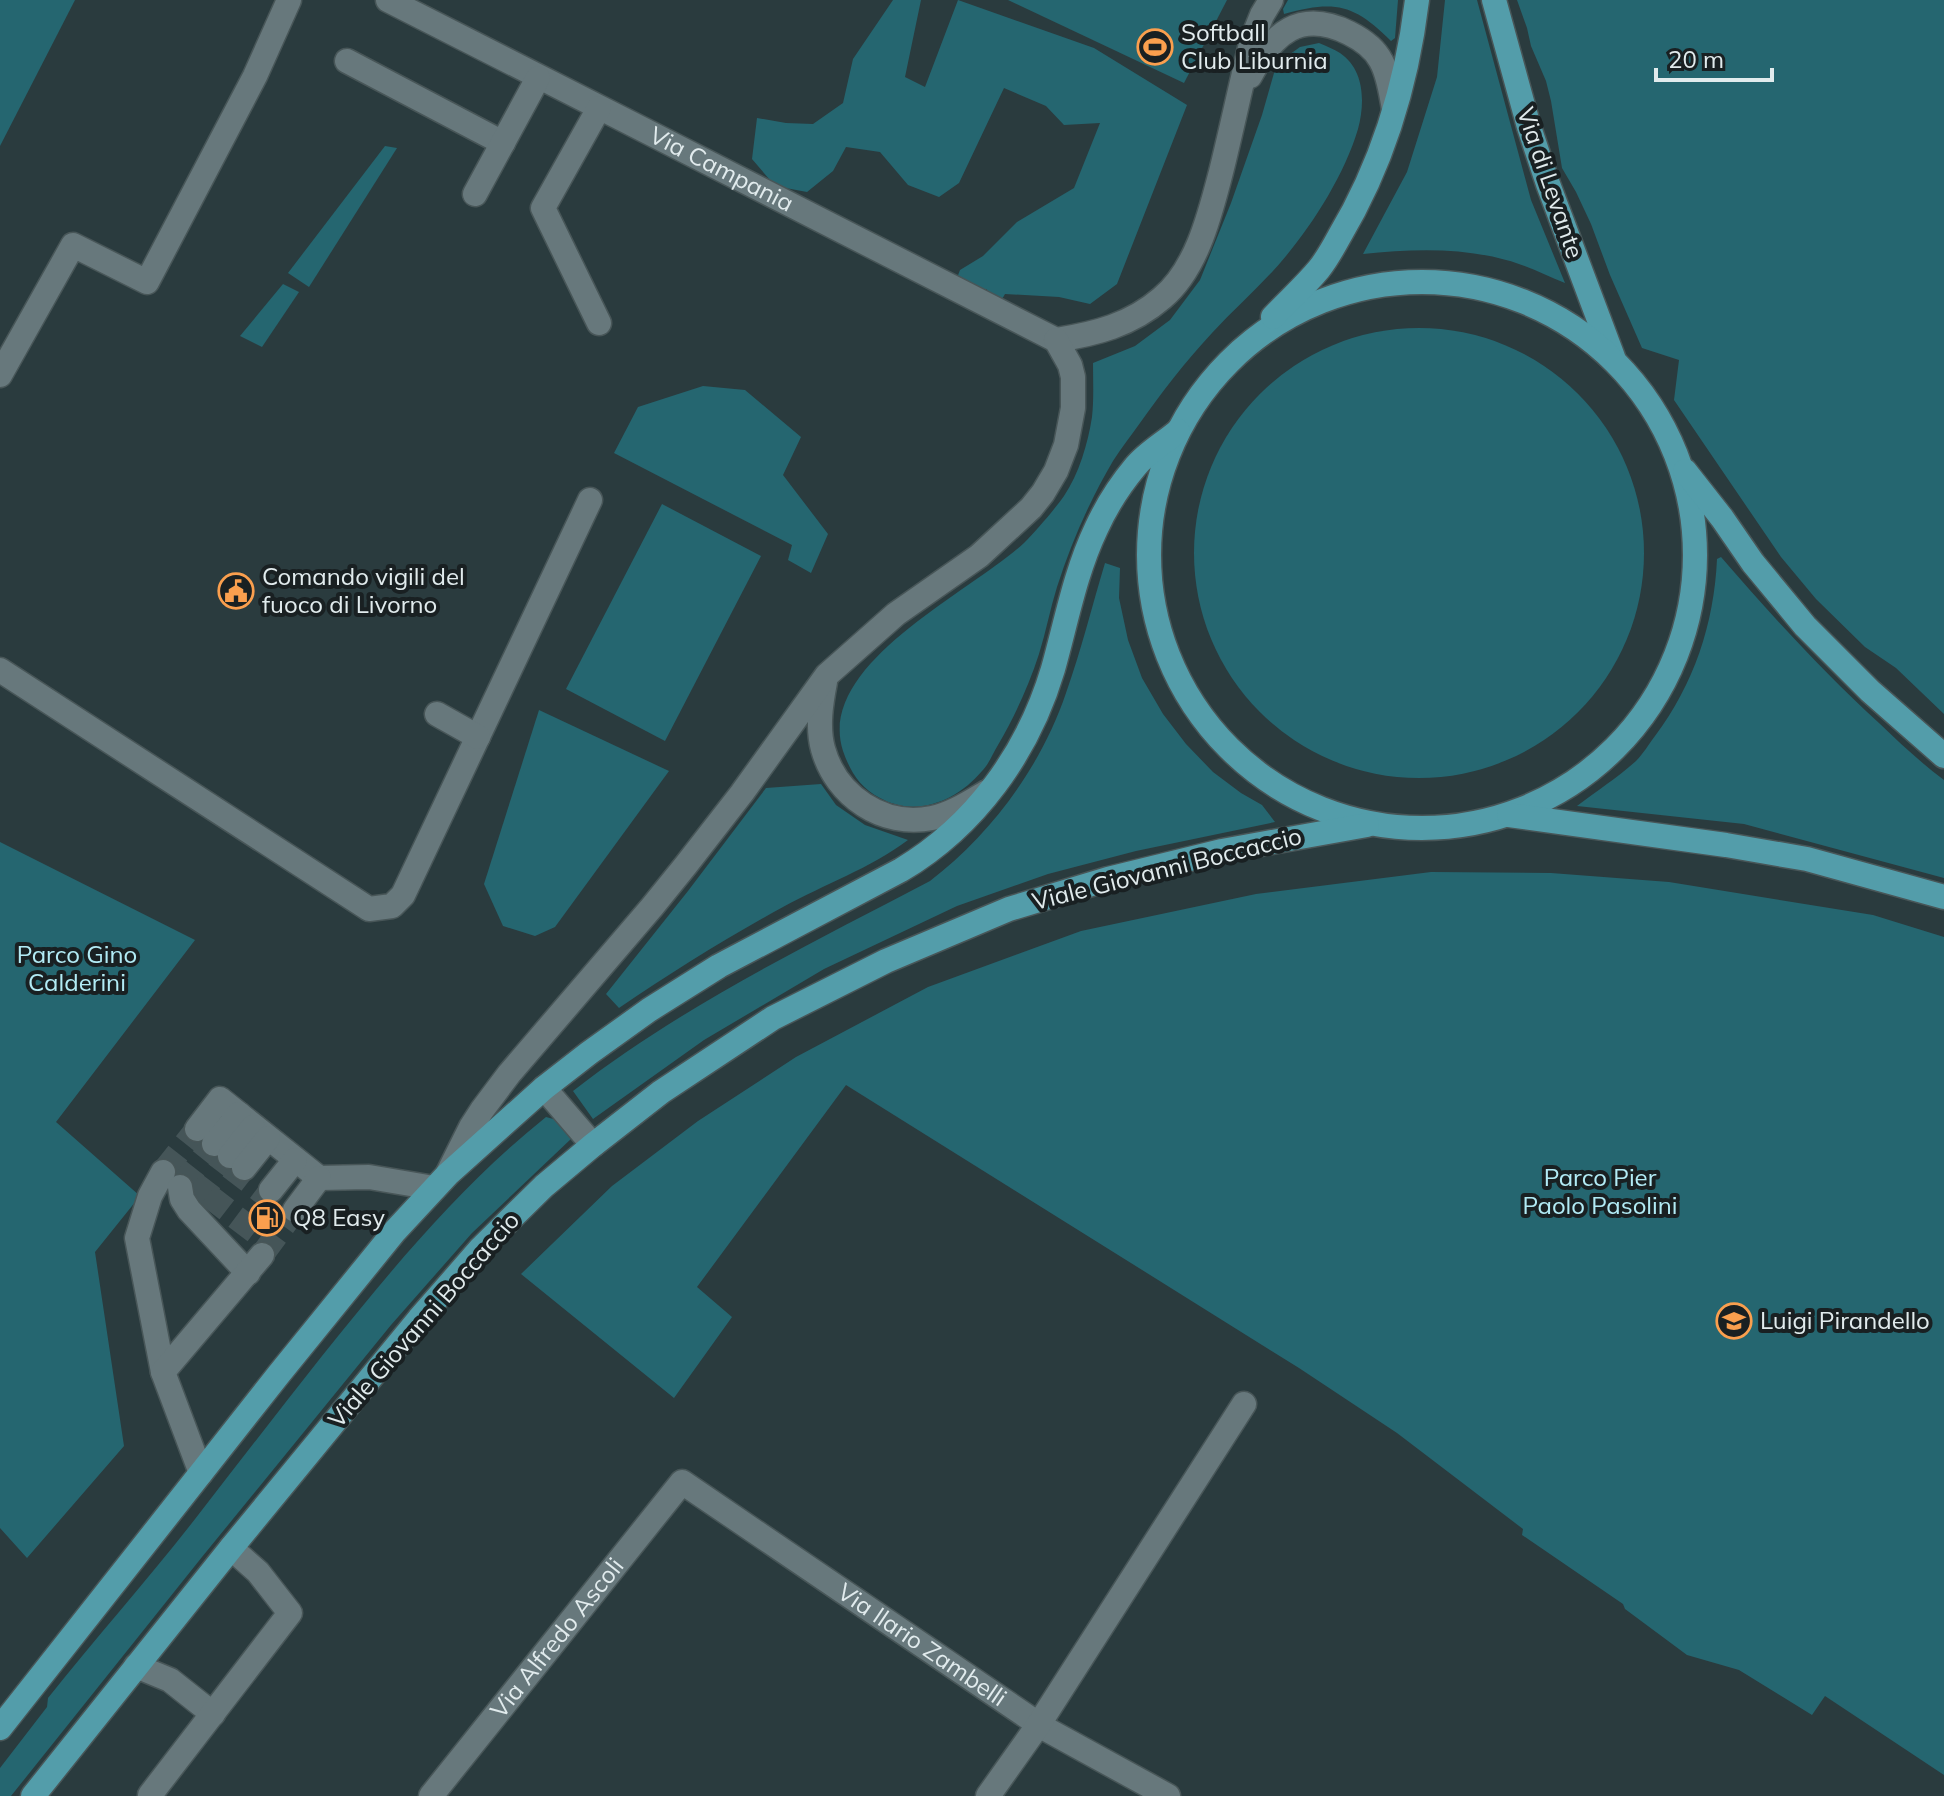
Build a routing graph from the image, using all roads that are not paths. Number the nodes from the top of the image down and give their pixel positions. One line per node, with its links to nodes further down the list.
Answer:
1 (289, 0): 17 (street)
2 (388, 0): 7 (street, Via Campania)
3 (1271, 0): 8 (street)
4 (1417, 0): 10 (main road)
5 (1494, 0): 16 (main road, Via di Levante)
6 (347, 61): 11 (street)
7 (538, 78): 9 (street, Via Campania); 11 (street)
8 (1241, 92): 10 (street); 14 (street)
9 (599, 108): 13 (street); 14 (street, Via Campania)
10 (1394, 109): 15 (main road)
11 (503, 143): 12 (street)
12 (475, 194)
13 (599, 323)
14 (1056, 340): 22 (street, Viale Giovanni Boccaccio)
15 (1243, 348): 16 (main road, Viale Giovanni Boccaccio); 18 (main road, Viale Giovanni Boccaccio)
16 (1615, 363): 19 (main road, Viale Giovanni Boccaccio)
17 (0, 375)
18 (1178, 431): 26 (main road, Viale Giovanni Boccaccio); 28 (main road, Viale Giovanni Boccaccio)
19 (1678, 463): 25 (main road, Viale Giovanni Boccaccio); 27 (main road, Viale Giovanni Boccaccio)
20 (590, 500): 24 (street)
21 (0, 670): 24 (street)
22 (827, 675): 26 (street, Viale Giovanni Boccaccio); 35 (street, Viale Giovanni Boccaccio)
23 (437, 714): 24 (street)
24 (478, 737)
25 (1944, 756)
26 (993, 789): 30 (main road, Viale Giovanni Boccaccio)
27 (1507, 815): 28 (main road, Viale Giovanni Boccaccio); 29 (main road, Viale Giovanni Boccaccio)
28 (1370, 825): 32 (main road, Viale Giovanni Boccaccio)
29 (1944, 897)
30 (544, 1088): 32 (street); 35 (main road, Viale Giovanni Boccaccio)
31 (253, 1126): 31 (street); 33 (street)
32 (593, 1145): 42 (main road, Viale Giovanni Boccaccio)
33 (295, 1160): 34 (street); 36 (street)
34 (319, 1178): 35 (street); 37 (street)
35 (441, 1181): 40 (main road, Viale Giovanni Boccaccio)
36 (271, 1190)
37 (295, 1210)
38 (163, 1372): 38 (street); 40 (street)
39 (1244, 1404): 46 (street)
40 (201, 1473): 45 (main road, Viale Giovanni Boccaccio)
41 (682, 1482): 46 (street, Via Ilario Zambelli); 49 (street, Via Alfredo Ascoli)
42 (231, 1548): 43 (main road, Viale Giovanni Boccaccio); 44 (street)
43 (136, 1666): 44 (street); 48 (main road, Viale Giovanni Boccaccio)
44 (213, 1714): 47 (street)
45 (2, 1724)
46 (1039, 1724): 50 (street); 51 (street, Via Ilario Zambelli)
47 (150, 1795)
48 (33, 1796)
49 (431, 1796)
50 (988, 1796)
51 (1168, 1796)

